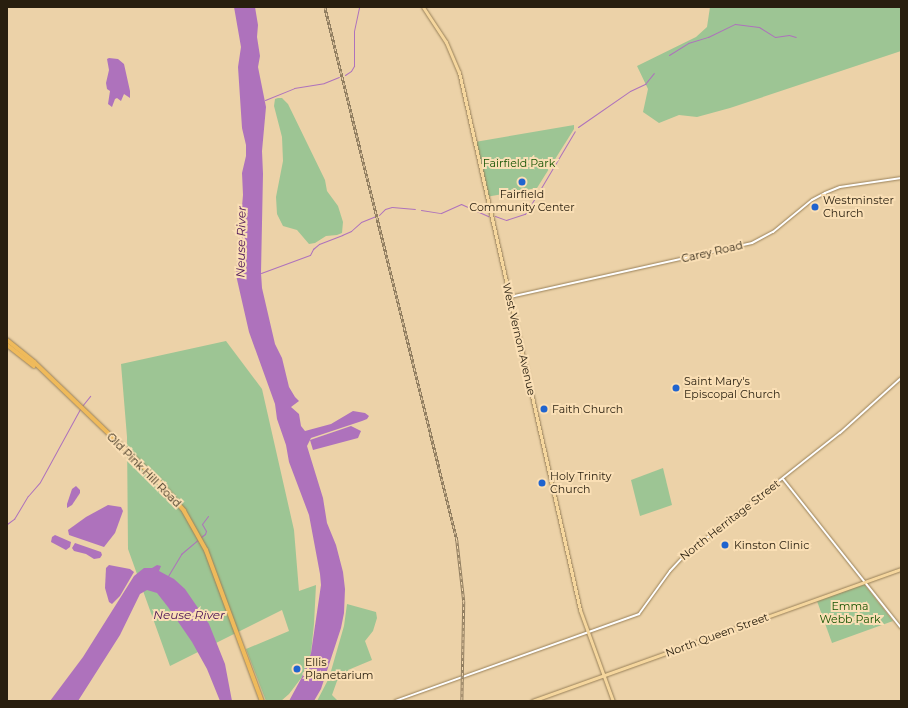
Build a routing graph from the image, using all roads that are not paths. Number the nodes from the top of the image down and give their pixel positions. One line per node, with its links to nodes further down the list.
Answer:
1 (424, 7): 3 (main road, West Vernon Avenue)
2 (901, 178): 3 (street, Carey Road)
3 (510, 297): 12 (main road, West Vernon Avenue)
4 (7, 340): 6 (highway, Old Pink Hill Road)
5 (7, 345): 6 (highway, Old Pink Hill Road)
6 (41, 370): 14 (highway, Old Pink Hill Road)
7 (901, 378): 8 (street, North Herritage Street)
8 (783, 478): 10 (street); 12 (street, North Herritage Street)
9 (901, 569): 10 (main road, North Queen Street)
10 (865, 582): 11 (street); 13 (main road, North Queen Street)
11 (901, 628)
12 (588, 632): 13 (main road, West Vernon Avenue); 15 (street, North Herritage Street)
13 (603, 676): 16 (main road, North Queen Street); 17 (main road, West Vernon Avenue)
14 (262, 701)
15 (395, 701)
16 (532, 701)
17 (613, 701)

